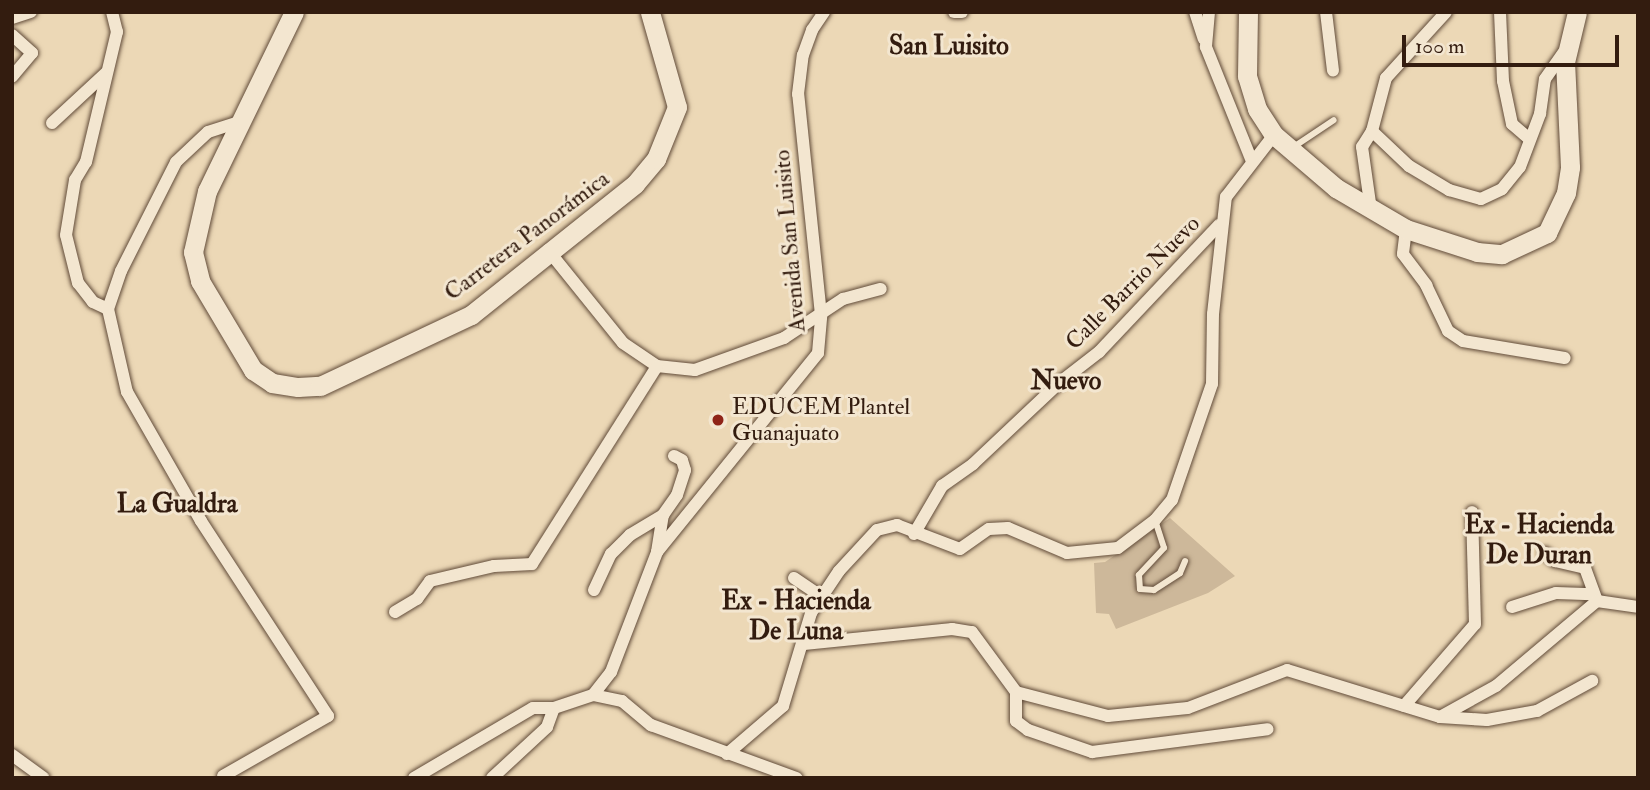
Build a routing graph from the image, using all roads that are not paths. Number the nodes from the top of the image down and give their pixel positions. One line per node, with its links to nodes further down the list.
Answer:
1 (31, 12): 15 (street)
2 (112, 12): 20 (street)
3 (294, 12): 24 (street, Carretera Panorámica)
4 (650, 12): 33 (street, Carretera Panorámica)
5 (824, 12): 36 (street, Avenida San Luisito)
6 (954, 12): 7 (street)
7 (962, 12)
8 (1195, 12): 17 (street)
9 (1209, 12): 17 (street)
10 (1248, 12): 26 (street)
11 (1326, 12): 19 (street)
12 (1446, 12): 25 (street)
13 (1500, 12): 27 (street)
14 (1577, 12): 18 (street)
15 (12, 18)
16 (12, 35): 21 (street)
17 (1205, 40): 29 (street)
18 (1567, 48): 27 (street); 32 (street)
19 (1333, 71)
20 (107, 72): 23 (street); 35 (street)
21 (12, 77)
22 (1334, 120): 28 (lane)
23 (52, 122)
24 (238, 122): 33 (street, Carretera Panorámica); 35 (street)
25 (1372, 131): 27 (street); 30 (street)
26 (1274, 135): 28 (street); 29 (street, Calle Barrio Nuevo)
27 (1529, 138)
28 (1290, 149): 30 (street)
29 (1251, 159): 31 (street, Calle Barrio Nuevo)
30 (1371, 211): 32 (street)
31 (1219, 225): 42 (street); 43 (street, Calle Barrio Nuevo)
32 (1406, 229): 37 (street)
33 (548, 250): 38 (street)
34 (881, 289): 36 (street)
35 (108, 309): 66 (street)
36 (821, 315): 38 (street); 44 (street, Avenida San Luisito)
37 (1565, 358)
38 (657, 366): 55 (street)
39 (674, 456): 41 (street)
40 (1472, 512): 60 (street)
41 (663, 515): 44 (street); 48 (street)
42 (1155, 520): 43 (street); 46 (lane)
43 (914, 534): 49 (street)
44 (657, 552): 59 (street, Avenida San Luisito)
45 (1545, 553): 50 (street)
46 (1185, 561)
47 (794, 578): 49 (street)
48 (594, 590)
49 (821, 596): 56 (street)
50 (1595, 598): 52 (street); 53 (street); 62 (street)
51 (1638, 599): 52 (lane)
52 (1623, 605): 54 (street)
53 (1511, 607)
54 (1638, 607)
55 (396, 612)
56 (804, 643): 58 (street); 64 (street)
57 (1592, 681): 62 (street)
58 (1016, 692): 60 (street); 63 (street)
59 (593, 695): 61 (street); 64 (street)
60 (1404, 706): 62 (street)
61 (554, 708): 69 (street); 70 (street)
62 (1440, 718)
63 (1268, 729)
64 (727, 754): 67 (street)
65 (12, 755): 68 (street)
66 (232, 774)
67 (797, 776)
68 (44, 778)
69 (414, 778)
70 (492, 778)

